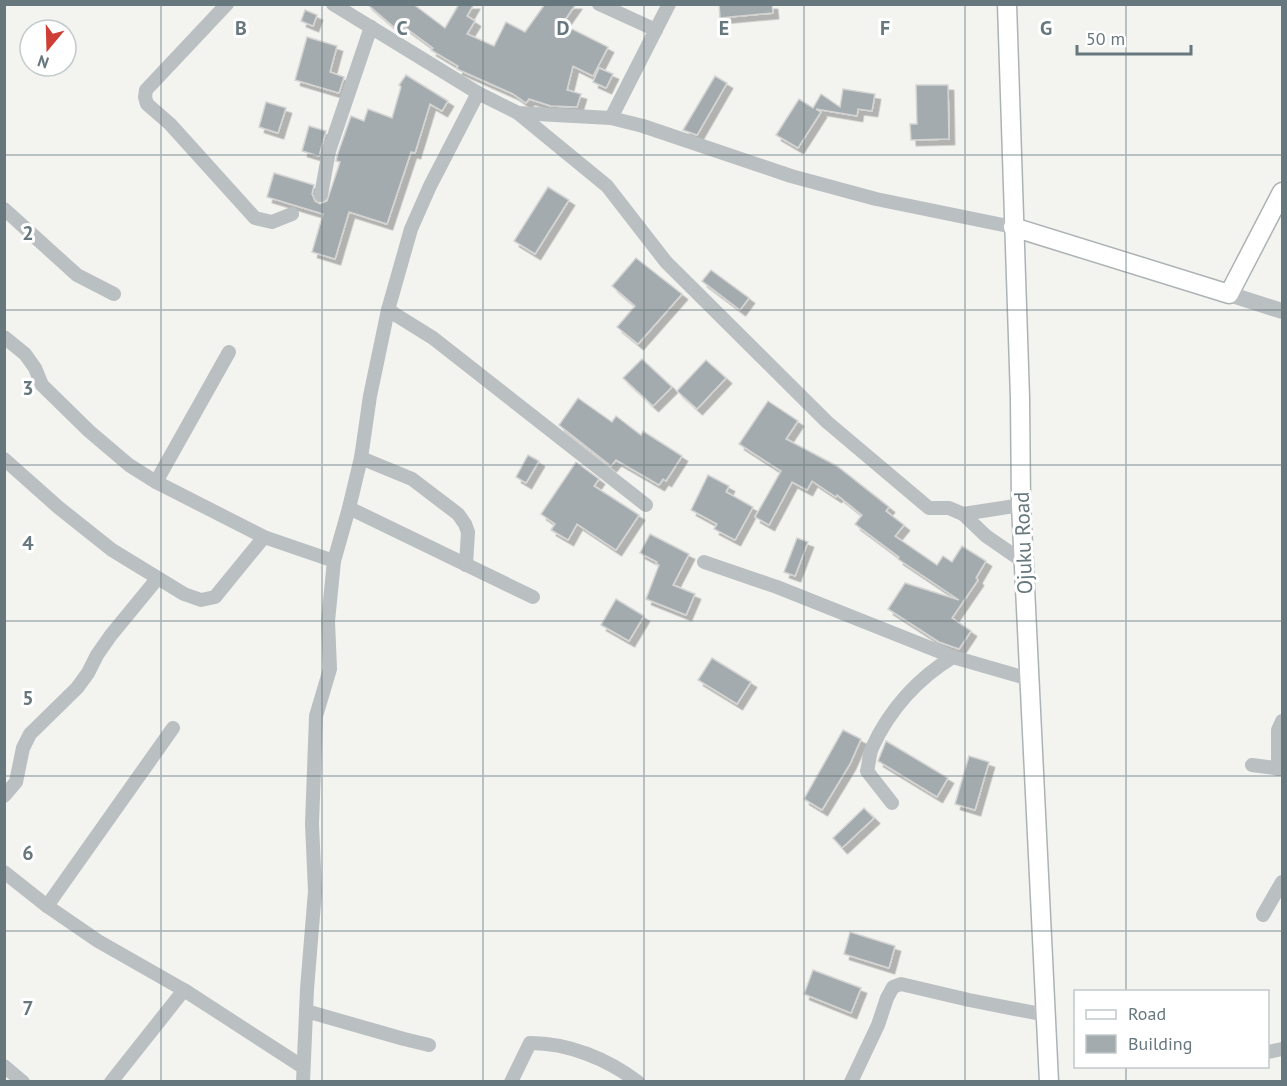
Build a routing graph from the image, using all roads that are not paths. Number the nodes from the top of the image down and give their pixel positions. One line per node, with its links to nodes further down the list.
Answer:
1 (226, 4): 14 (street)
2 (333, 4): 6 (street)
3 (599, 4): 7 (street)
4 (669, 4): 7 (street)
5 (1006, 4): 15 (main road, Ojuku Road)
6 (371, 27): 8 (street); 12 (street)
7 (656, 30): 10 (street)
8 (478, 93): 9 (street); 18 (street)
9 (518, 113): 10 (street); 28 (street)
10 (612, 118): 15 (street)
11 (1282, 192): 17 (main road)
12 (321, 195)
13 (4, 209): 16 (street)
14 (292, 214)
15 (1013, 227): 17 (main road); 26 (main road, Ojuku Road)
16 (114, 294)
17 (1229, 294): 19 (street)
18 (388, 310): 22 (street); 25 (street)
19 (1282, 311)
20 (4, 337): 24 (street)
21 (229, 352): 24 (street)
22 (361, 458): 27 (street); 33 (street)
23 (4, 459): 34 (street)
24 (156, 482): 29 (street)
25 (646, 505)
26 (1021, 505): 28 (street); 32 (main road, Ojuku Road)
27 (349, 508): 30 (street); 33 (street)
28 (963, 513): 32 (street)
29 (264, 537): 30 (street); 34 (street)
30 (334, 561): 49 (street)
31 (704, 562): 36 (street)
32 (1024, 562): 37 (main road, Ojuku Road)
33 (466, 565): 35 (street)
34 (157, 579): 42 (street)
35 (533, 597)
36 (954, 657): 37 (street); 43 (street)
37 (1029, 679): 50 (main road, Ojuku Road)
38 (1282, 721): 41 (street)
39 (173, 728): 46 (street)
40 (1251, 765): 41 (street)
41 (1280, 769)
42 (4, 796)
43 (892, 803)
44 (4, 872): 46 (street)
45 (1282, 882): 47 (street)
46 (47, 906): 48 (street)
47 (1263, 915)
48 (184, 990): 53 (street); 55 (street)
49 (306, 1011): 51 (street); 53 (street)
50 (1046, 1015): 58 (street); 59 (main road, Ojuku Road)
51 (429, 1045)
52 (4, 1066): 54 (street)
53 (303, 1074)
54 (22, 1082)
55 (111, 1082)
56 (511, 1082): 57 (street)
57 (638, 1082)
58 (851, 1082)
59 (1049, 1082)

